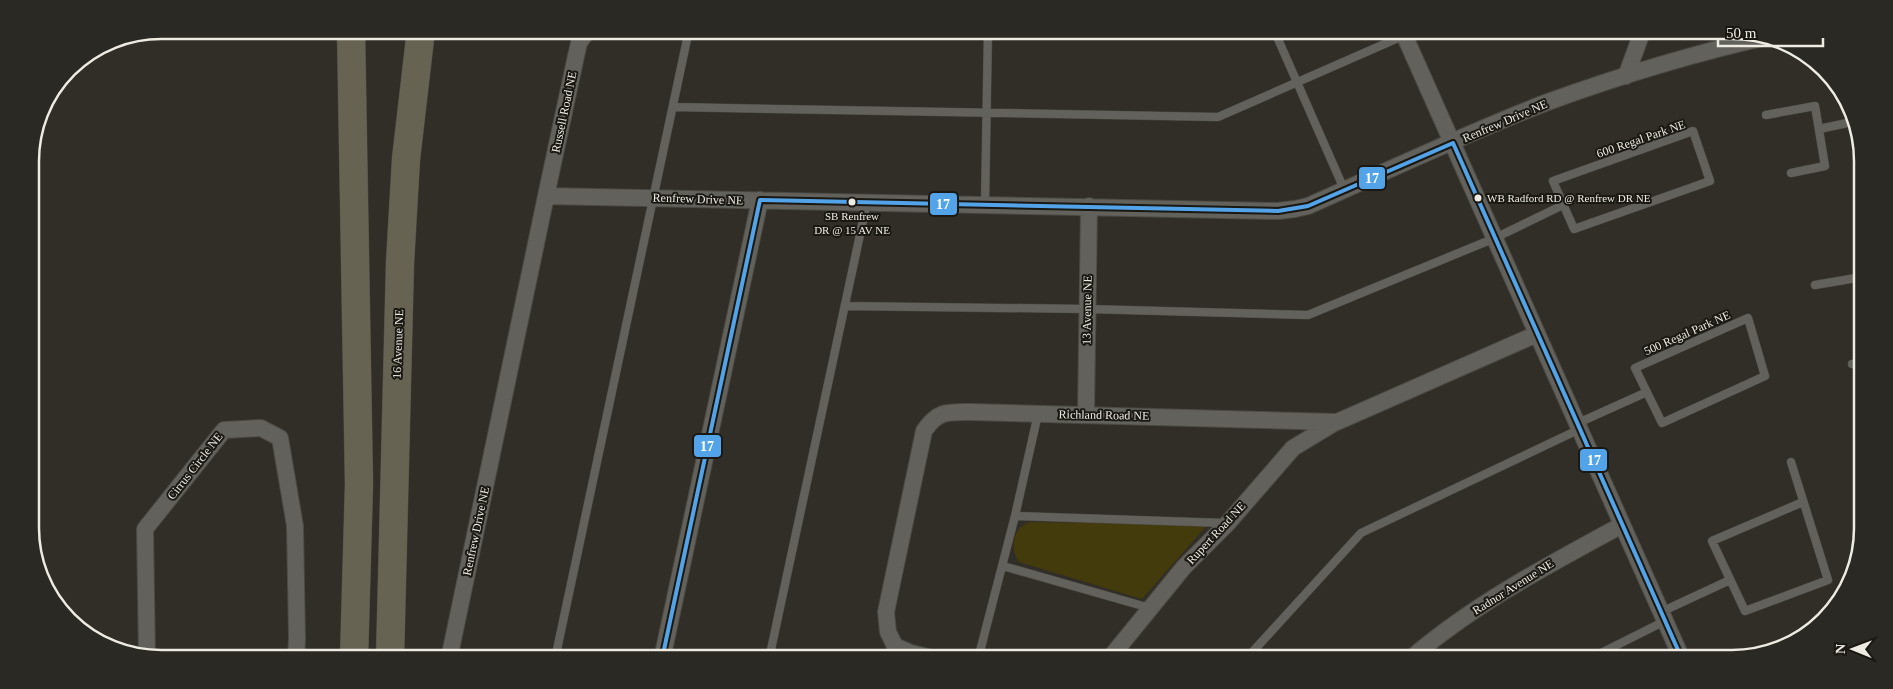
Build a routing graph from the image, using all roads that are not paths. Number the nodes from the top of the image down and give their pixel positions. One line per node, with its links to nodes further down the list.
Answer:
1 (351, 39): 50 (highway)
2 (420, 39): 51 (highway, 16 Avenue NE)
3 (584, 39): 21 (street, Russell Road NE)
4 (687, 39): 13 (lane)
5 (988, 39): 14 (lane)
6 (1278, 39): 12 (lane)
7 (1391, 39): 12 (lane)
8 (1407, 39): 18 (street)
9 (1640, 39): 11 (street)
10 (1752, 41): 11 (street, Renfrew Drive NE)
11 (1626, 76): 18 (street, Renfrew Drive NE)
12 (1298, 83): 14 (lane); 20 (lane)
13 (673, 107): 14 (lane); 22 (lane)
14 (987, 111): 25 (lane)
15 (1766, 115): 17 (lane)
16 (1848, 123): 17 (lane)
17 (1819, 129): 19 (lane)
18 (1453, 143): 20 (street, Renfrew Drive NE); 28 (street)
19 (1791, 173)
20 (1344, 189): 27 (street, Renfrew Drive NE)
21 (546, 196): 22 (street, Renfrew Drive NE); 52 (street, Renfrew Drive NE)
22 (655, 197): 23 (street, Renfrew Drive NE); 53 (lane)
23 (760, 200): 24 (street, Renfrew Drive NE); 54 (street)
24 (867, 202): 25 (street, Renfrew Drive NE); 31 (lane)
25 (986, 205): 27 (street, Renfrew Drive NE)
26 (1563, 205): 26 (lane, 600 Regal Park NE); 28 (lane)
27 (1089, 206): 32 (street, 13 Avenue NE)
28 (1496, 238): 32 (lane); 33 (street)
29 (1854, 278): 30 (lane)
30 (1815, 285)
31 (845, 306): 32 (lane); 55 (lane)
32 (1087, 309): 36 (street, 13 Avenue NE)
33 (1537, 334): 37 (street, Richland Road NE); 38 (street)
34 (1647, 392): 34 (lane, 500 Regal Park NE); 38 (lane)
35 (1038, 414): 36 (street, Richland Road NE); 41 (lane); 56 (street, Richland Road NE)
36 (1086, 414): 37 (street, Richland Road NE)
37 (1337, 422): 42 (street, Rupert Road NE)
38 (1579, 426): 43 (street); 59 (lane)
39 (1791, 462): 40 (lane)
40 (1803, 502): 45 (lane); 45 (lane)
41 (1015, 516): 42 (lane); 44 (lane)
42 (1226, 524): 46 (street, Rupert Road NE)
43 (1622, 525): 47 (street); 60 (street, Radnor Avenue NE)
44 (1003, 566): 46 (lane); 57 (lane)
45 (1730, 580): 47 (lane)
46 (1150, 608): 58 (street, Rupert Road NE)
47 (1663, 616): 61 (lane); 62 (street)
48 (147, 649): 49 (street, Cirrus Circle NE)
49 (296, 650)
50 (354, 650)
51 (390, 650)
52 (451, 650)
53 (557, 650)
54 (664, 650)
55 (771, 650)
56 (904, 650)
57 (980, 650)
58 (1116, 650)
59 (1254, 650)
60 (1422, 650)
61 (1604, 650)
62 (1678, 650)

